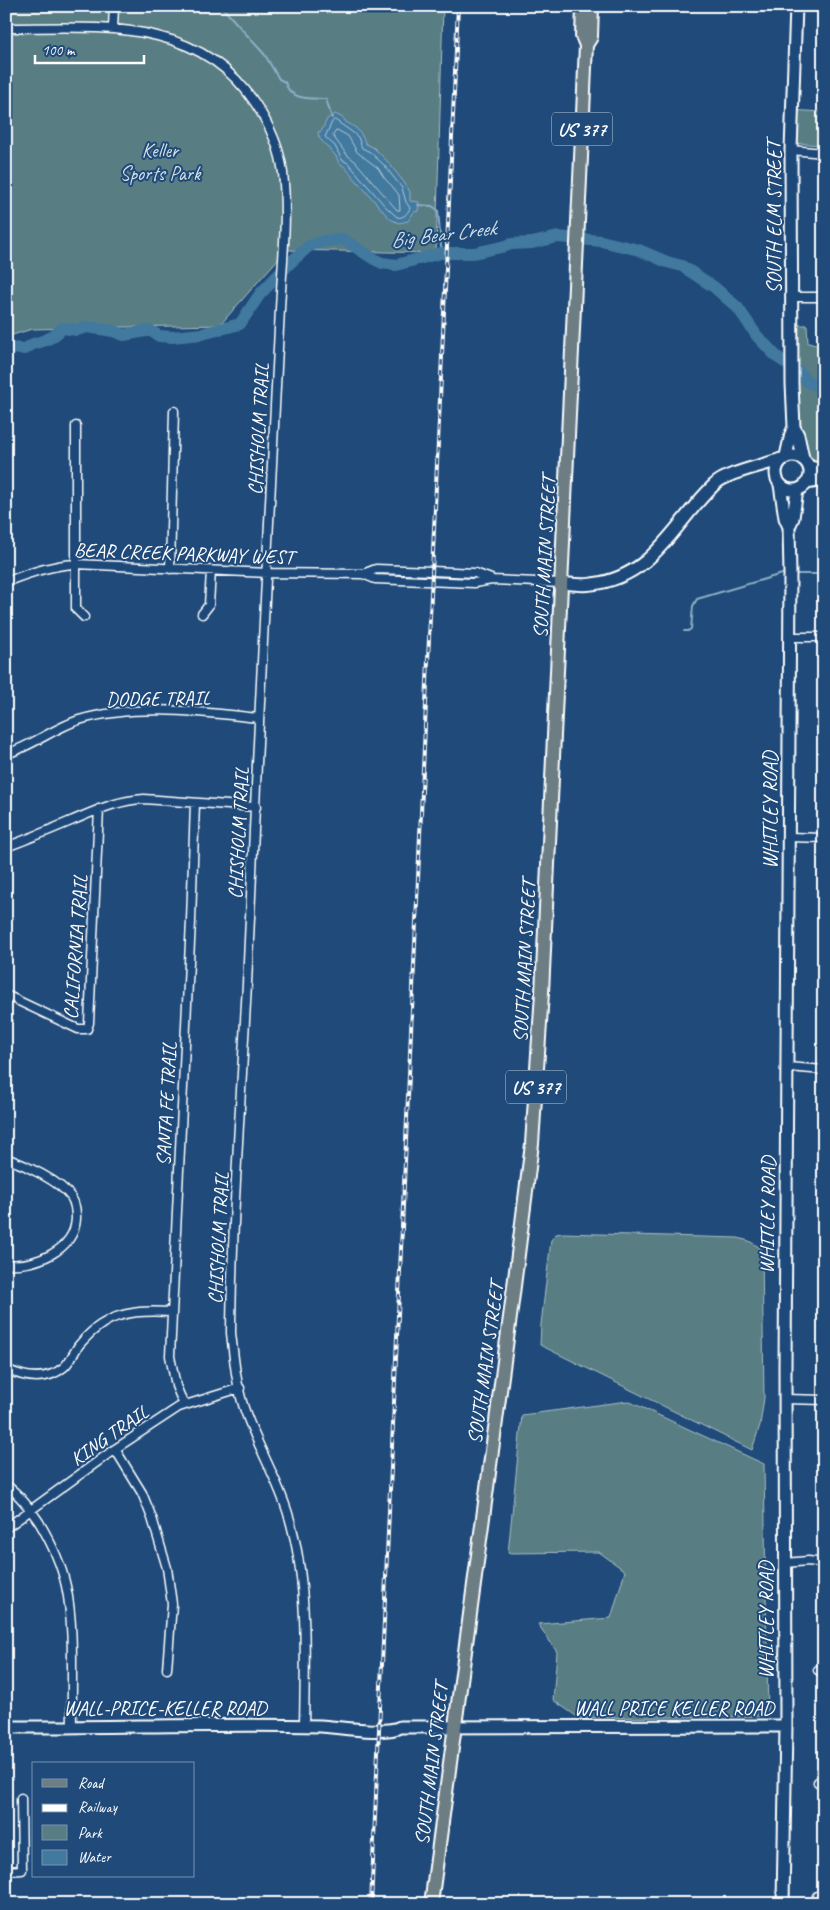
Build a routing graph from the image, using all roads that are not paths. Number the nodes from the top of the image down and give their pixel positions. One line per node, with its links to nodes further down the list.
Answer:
1 (114, 6): 6 (street)
2 (583, 6): 7 (main road, SOUTH MAIN STREET / US 377)
3 (592, 6): 7 (main road, SOUTH MAIN STREET / US 377)
4 (796, 6): 8 (street, SOUTH ELM STREET)
5 (6, 28): 6 (street, CHISHOLM TRAIL)
6 (113, 28): 26 (street, CHISHOLM TRAIL)
7 (586, 45): 28 (main road, SOUTH MAIN STREET / US 377)
8 (791, 150): 9 (street); 10 (street, SOUTH ELM STREET)
9 (824, 153)
10 (793, 297): 11 (street); 14 (street, SOUTH ELM STREET)
11 (824, 297)
12 (174, 411): 24 (street)
13 (76, 426): 23 (street)
14 (794, 427): 15 (street, SOUTH ELM STREET); 16 (street, SOUTH ELM STREET)
15 (784, 458): 16 (street); 19 (street); 21 (street)
16 (806, 463): 17 (street); 20 (street)
17 (824, 470)
18 (824, 480): 20 (street)
19 (778, 483): 20 (street); 21 (street); 22 (street, WHITLEY ROAD)
20 (802, 486): 22 (street, WHITLEY ROAD)
21 (708, 491): 28 (street)
22 (789, 527): 31 (street, WHITLEY ROAD)
23 (76, 564): 24 (street, BEAR CREEK PARKWAY WEST); 27 (street, BEAR CREEK PARKWAY WEST); 30 (street)
24 (170, 569): 25 (street, BEAR CREEK PARKWAY WEST)
25 (211, 571): 26 (street, BEAR CREEK PARKWAY WEST); 29 (street)
26 (266, 573): 28 (street, BEAR CREEK PARKWAY WEST); 33 (street, CHISHOLM TRAIL)
27 (6, 582)
28 (562, 583): 64 (main road, SOUTH MAIN STREET / US 377)
29 (202, 614)
30 (84, 617)
31 (790, 637): 32 (street); 38 (street, WHITLEY ROAD)
32 (824, 637)
33 (259, 718): 34 (street, DODGE TRAIL); 36 (street, CHISHOLM TRAIL)
34 (6, 754)
35 (195, 803): 36 (street); 37 (street); 46 (street, SANTA FE TRAIL)
36 (256, 807): 48 (street, CHISHOLM TRAIL)
37 (99, 809): 40 (street); 41 (street, CALIFORNIA TRAIL)
38 (788, 837): 39 (street); 42 (street, WHITLEY ROAD)
39 (824, 838)
40 (6, 846)
41 (6, 995)
42 (788, 1066): 43 (street); 49 (street, WHITLEY ROAD)
43 (824, 1070)
44 (6, 1158): 45 (street)
45 (6, 1264)
46 (172, 1312): 47 (street); 51 (street, SANTA FE TRAIL)
47 (6, 1369)
48 (240, 1388): 51 (street, KING TRAIL); 59 (street, CHISHOLM TRAIL)
49 (785, 1400): 50 (street); 56 (street, WHITLEY ROAD)
50 (824, 1400)
51 (184, 1404): 52 (street, KING TRAIL)
52 (114, 1449): 54 (street, KING TRAIL); 58 (street)
53 (6, 1485): 54 (street)
54 (31, 1511): 55 (street, KING TRAIL); 62 (street)
55 (6, 1528)
56 (785, 1563): 57 (street); 60 (street, WHITLEY ROAD)
57 (824, 1563)
58 (167, 1669)
59 (304, 1726): 62 (street, WALL-PRICE-KELLER ROAD); 64 (street, WALL-PRICE-KELLER ROAD)
60 (786, 1726): 63 (street, WALL PRICE KELLER ROAD); 68 (street, WHITLEY ROAD)
61 (6, 1727): 62 (street, WALL-PRICE-KELLER ROAD)
62 (72, 1727)
63 (564, 1727): 64 (street, WALL-PRICE-KELLER ROAD)
64 (454, 1728): 67 (main road, SOUTH MAIN STREET / US 377)
65 (21, 1798): 66 (street)
66 (6, 1871)
67 (431, 1904)
68 (784, 1904)

